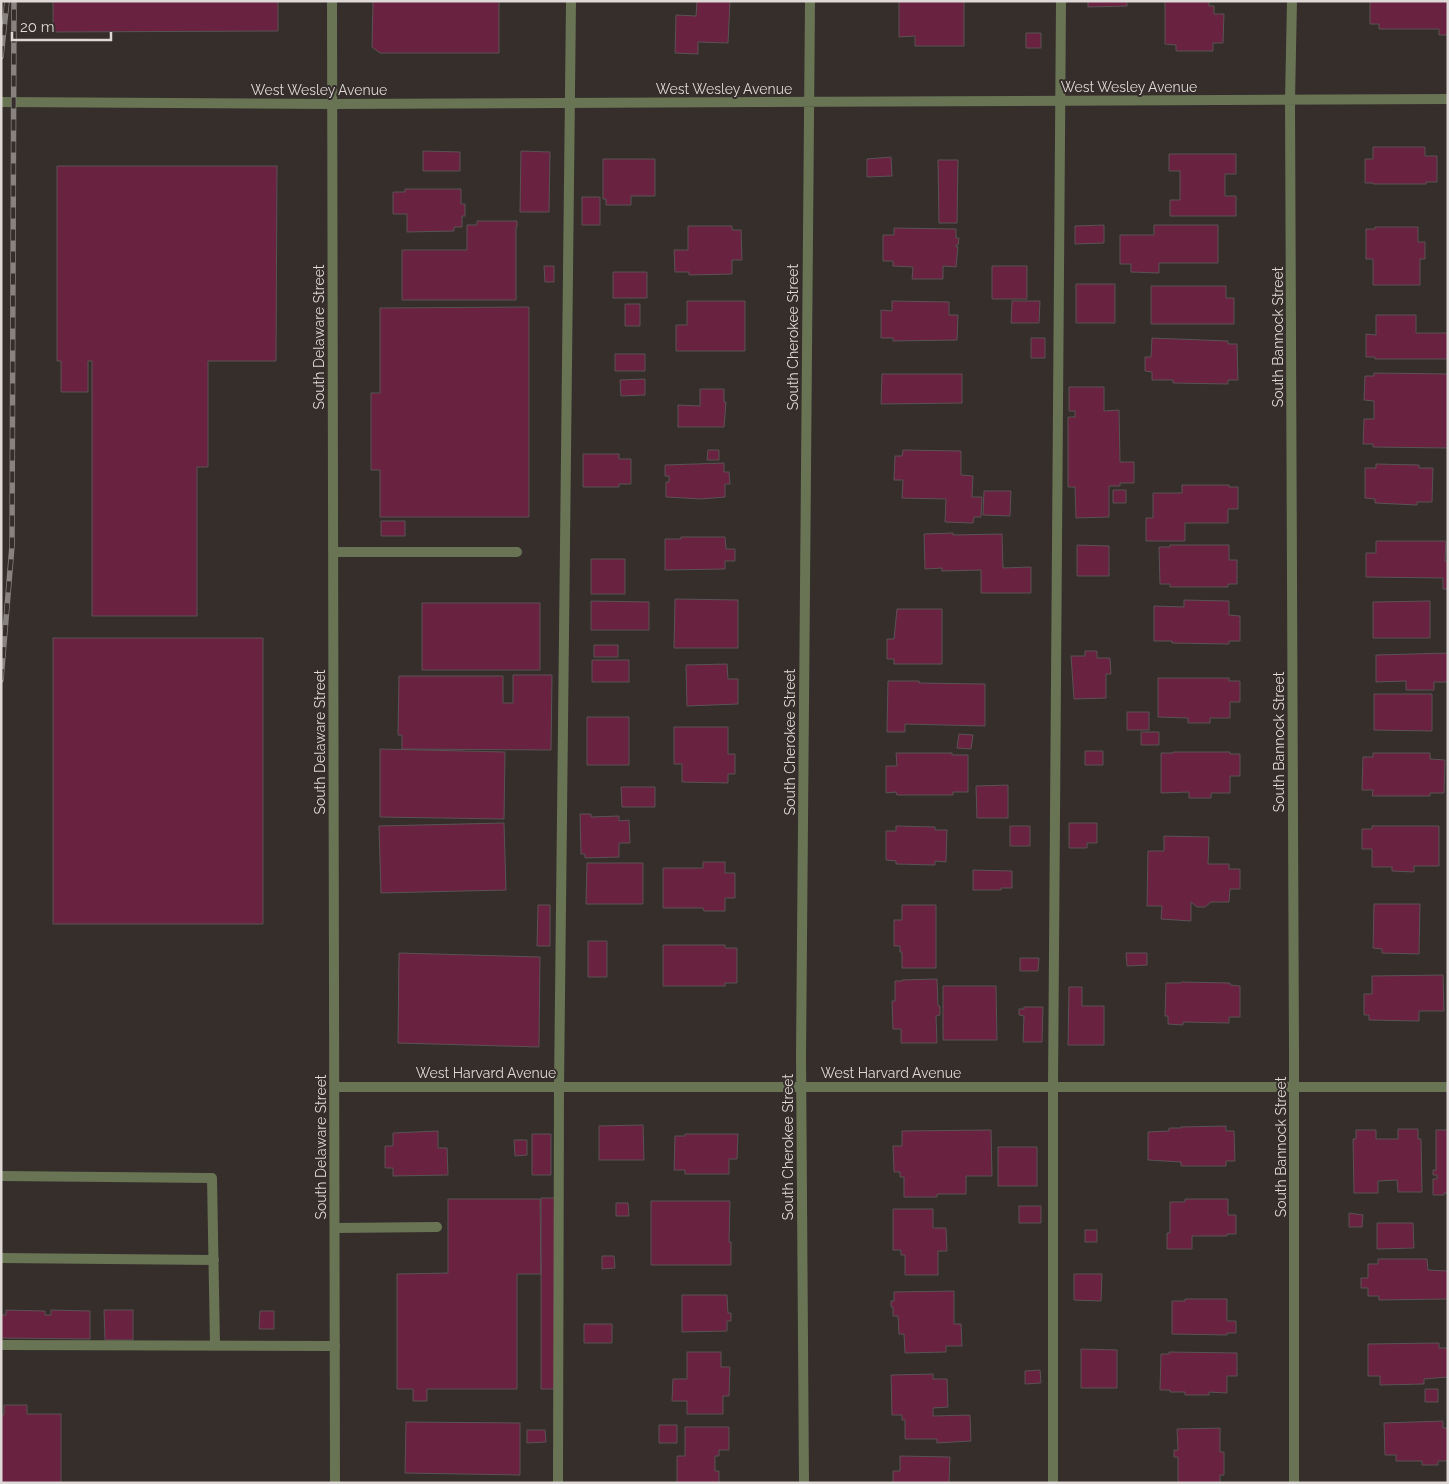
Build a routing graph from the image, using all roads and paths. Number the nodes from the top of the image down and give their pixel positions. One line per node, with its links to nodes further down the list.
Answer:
1 (332, 1): 12 (street, South Delaware Street)
2 (571, 1): 11 (street)
3 (810, 1): 10 (street, South Cherokee Street)
4 (1061, 1): 8 (street)
5 (1292, 1): 6 (street, South Bannock Street)
6 (1290, 100): 7 (street, West Wesley Avenue); 8 (street, West Wesley Avenue); 19 (street, South Bannock Street)
7 (1448, 100)
8 (1060, 101): 10 (street, West Wesley Avenue); 18 (street)
9 (1, 102): 12 (street, West Wesley Avenue)
10 (808, 102): 11 (street, West Wesley Avenue); 17 (street, South Cherokee Street)
11 (571, 103): 12 (street, West Wesley Avenue); 16 (street)
12 (332, 104): 13 (street, South Delaware Street)
13 (334, 552): 14 (street); 15 (street, South Delaware Street)
14 (517, 552)
15 (335, 1087): 16 (street, West Harvard Avenue); 23 (street, South Delaware Street)
16 (560, 1087): 17 (street, West Harvard Avenue); 30 (street)
17 (801, 1087): 18 (street, West Harvard Avenue); 31 (street, South Cherokee Street)
18 (1053, 1087): 19 (street, West Harvard Avenue); 32 (street)
19 (1294, 1087): 20 (street, West Harvard Avenue); 33 (street, South Bannock Street)
20 (1448, 1087)
21 (1, 1176): 25 (street)
22 (437, 1227): 23 (street)
23 (335, 1228): 28 (street, South Delaware Street)
24 (1, 1258): 25 (street)
25 (214, 1260): 27 (street)
26 (1, 1345): 27 (street)
27 (215, 1345): 28 (street)
28 (335, 1346): 29 (street, South Delaware Street)
29 (335, 1483)
30 (558, 1483)
31 (804, 1483)
32 (1053, 1483)
33 (1294, 1483)

